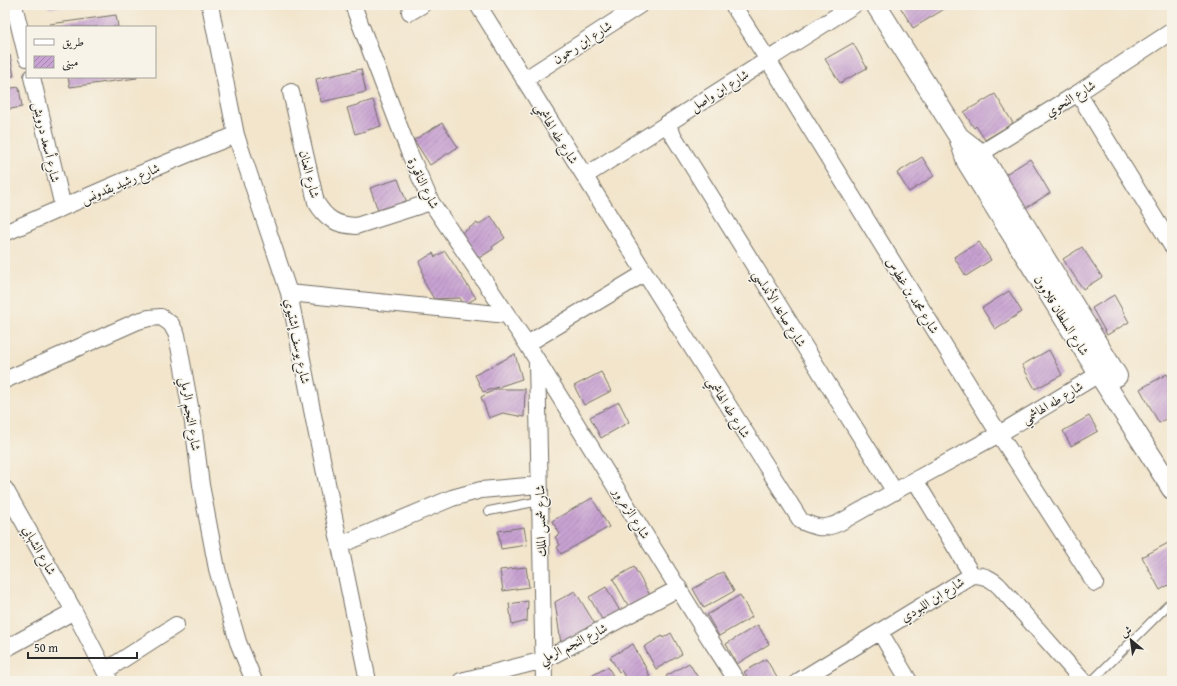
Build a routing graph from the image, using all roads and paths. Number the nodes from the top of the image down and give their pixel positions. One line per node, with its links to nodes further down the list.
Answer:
1 (14, 5): 10 (street)
2 (210, 5): 17 (street, شارع يوسف إشتيوي)
3 (354, 5): 20 (street, شارع الناقورة)
4 (478, 5): 13 (street, شارع طه الهاشمي)
5 (640, 5): 13 (street, شارع ابن رحمون)
6 (733, 5): 11 (street, شارع محمد بن غطوس)
7 (854, 5): 11 (street, شارع ابن واصل)
8 (876, 5): 18 (street, شارع السلطان قلاوون)
9 (1172, 31): 15 (street, شارع النحوي)
10 (26, 54)
11 (768, 60): 16 (street, شارع ابن واصل); 31 (street, شارع محمد بن غطوس)
12 (32, 78): 21 (street, شارع أسعد درويش)
13 (524, 80): 19 (street, شارع طه الهاشمي)
14 (290, 92): 20 (street, شارع العنان)
15 (1078, 93): 18 (street, شارع النحوي); 23 (street)
16 (666, 124): 19 (street, شارع ابن واصل); 37 (street, شارع صاعد الأندلسي)
17 (236, 135): 21 (street, شارع رشيد بقدونس); 25 (street, شارع يوسف إشتيوي)
18 (974, 158): 29 (street, شارع السلطان قلاوون); 32 (street, شارع السلطان قلاوون)
19 (585, 176): 24 (street, شارع طه الهاشمي)
20 (431, 202): 26 (street, شارع الناقورة)
21 (62, 207): 22 (street, شارع رشيد بقدونس)
22 (5, 233)
23 (1172, 246)
24 (645, 272): 27 (street); 37 (street, شارع طه الهاشمي)
25 (289, 293): 26 (street); 41 (street, شارع يوسف إشتيوي)
26 (507, 315): 27 (street, شارع الناقورة)
27 (526, 344): 28 (street, شارع الزعرور)
28 (537, 362): 34 (street, شارع شمس الملك); 44 (street, شارع الزعرور)
29 (1099, 374): 31 (street, شارع طه الهاشمي); 36 (street, شارع السلطان قلاوون)
30 (5, 380): 52 (street, شارع النجم الرملي)
31 (999, 434): 33 (street, شارع طه الهاشمي); 43 (street, شارع محمد بن غطوس)
32 (1172, 464)
33 (914, 480): 37 (street, شارع طه الهاشمي); 42 (street, شارع ابن اللبودي)
34 (539, 484): 38 (street, شارع شمس الملك); 41 (street)
35 (5, 489): 39 (street, شارع الشهابي)
36 (1172, 489)
37 (895, 492)
38 (540, 501): 40 (lane); 50 (street, شارع شمس الملك)
39 (10, 509): 46 (street, شارع الشهابي)
40 (489, 511)
41 (340, 545): 53 (street, شارع يوسف إشتيوي)
42 (972, 575): 48 (street, شارع ابن اللبودي); 59 (street)
43 (1095, 583)
44 (679, 588): 50 (street, شارع النجم الرملي); 56 (street, شارع الزعرور)
45 (1172, 601): 60 (lane)
46 (74, 611): 49 (street); 51 (street, شارع الشهابي)
47 (176, 625): 51 (street)
48 (880, 632): 57 (street, شارع ابن اللبودي); 58 (street)
49 (5, 650)
50 (544, 660): 54 (street, شارع النجم الرملي); 55 (street, شارع شمس الملك)
51 (107, 676)
52 (254, 681)
53 (368, 681)
54 (461, 681)
55 (544, 681)
56 (737, 681)
57 (799, 681)
58 (909, 681)
59 (1083, 681)
60 (1092, 681)

